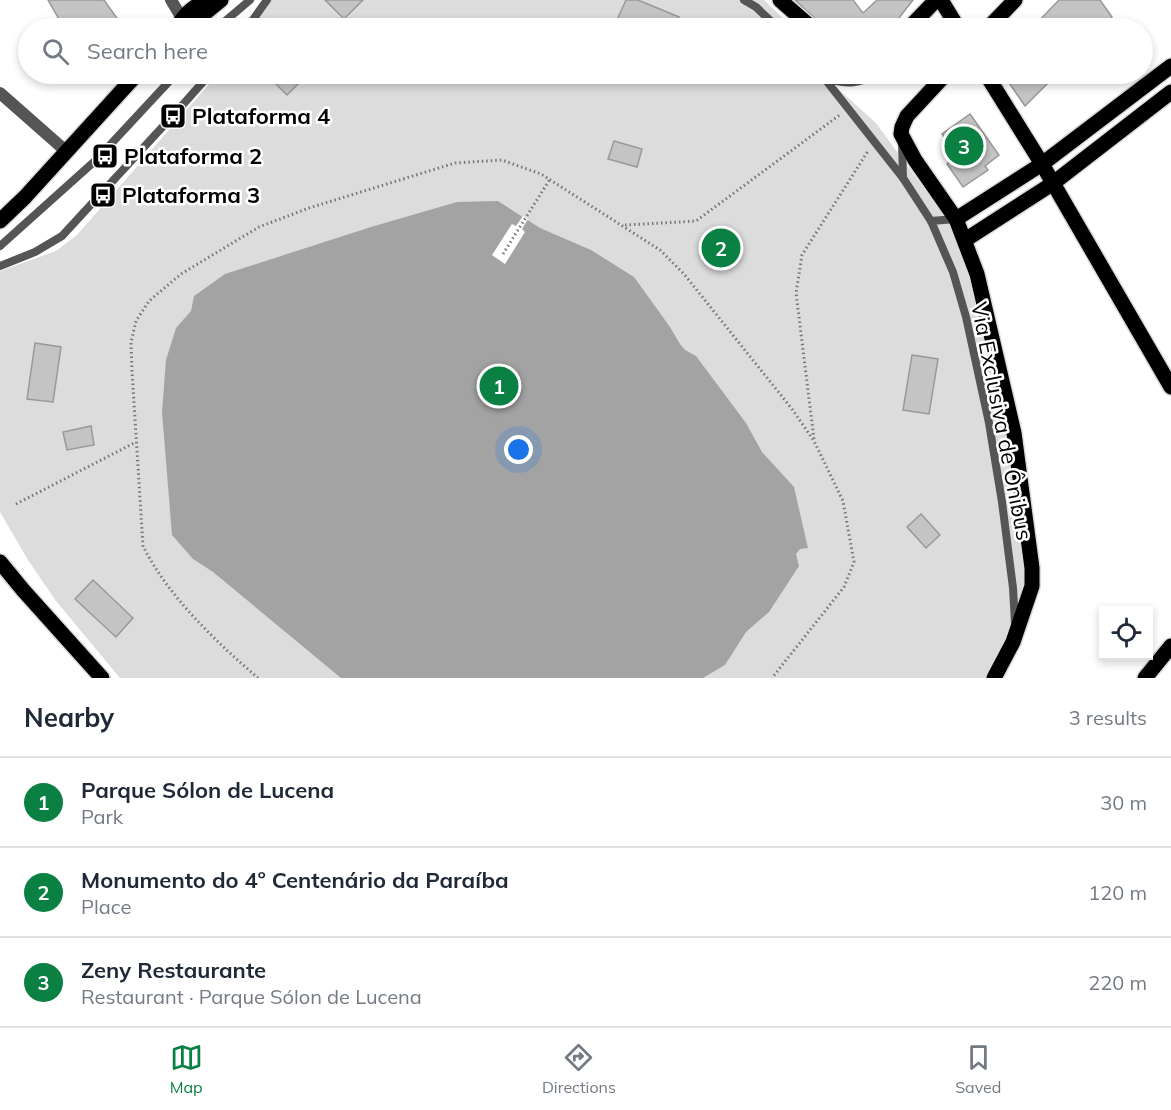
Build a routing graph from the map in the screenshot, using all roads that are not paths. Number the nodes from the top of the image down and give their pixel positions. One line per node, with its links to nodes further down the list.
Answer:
1 (171, 0): 11 (street)
2 (221, 0): 10 (main road)
3 (250, 0): 12 (lane)
4 (267, 0): 13 (lane)
5 (744, 0): 14 (lane)
6 (780, 0): 15 (main road)
7 (936, 0): 16 (main road)
8 (941, 0): 17 (main road)
9 (1015, 0): 18 (main road)
10 (197, 6)
11 (179, 18)
12 (229, 18)
13 (255, 18)
14 (767, 18)
15 (801, 18)
16 (919, 18)
17 (952, 18)
18 (998, 18)
19 (1171, 66): 20 (main road)
20 (1153, 80)
21 (128, 84): 31 (main road)
22 (167, 84): 39 (lane)
23 (201, 84): 40 (lane)
24 (829, 84): 33 (lane, Via Exclusiva de Ônibus)
25 (937, 84): 30 (main road)
26 (992, 84): 32 (main road)
27 (1147, 84): 32 (main road)
28 (1171, 92): 34 (main road)
29 (0, 93): 31 (street)
30 (903, 140): 33 (lane); 35 (main road)
31 (67, 152): 36 (main road)
32 (1042, 164): 34 (main road); 35 (main road)
33 (903, 178): 37 (lane, Via Exclusiva de Ônibus)
34 (1052, 183): 38 (main road); 41 (main road)
35 (956, 219): 37 (lane); 38 (main road)
36 (0, 221)
37 (931, 221): 43 (lane, Via Exclusiva de Ônibus)
38 (965, 240): 43 (main road)
39 (0, 246)
40 (0, 266)
41 (1171, 387)
42 (0, 562): 45 (main road)
43 (1015, 632): 46 (main road)
44 (1171, 646): 47 (main road)
45 (102, 678)
46 (994, 678)
47 (1145, 678)

